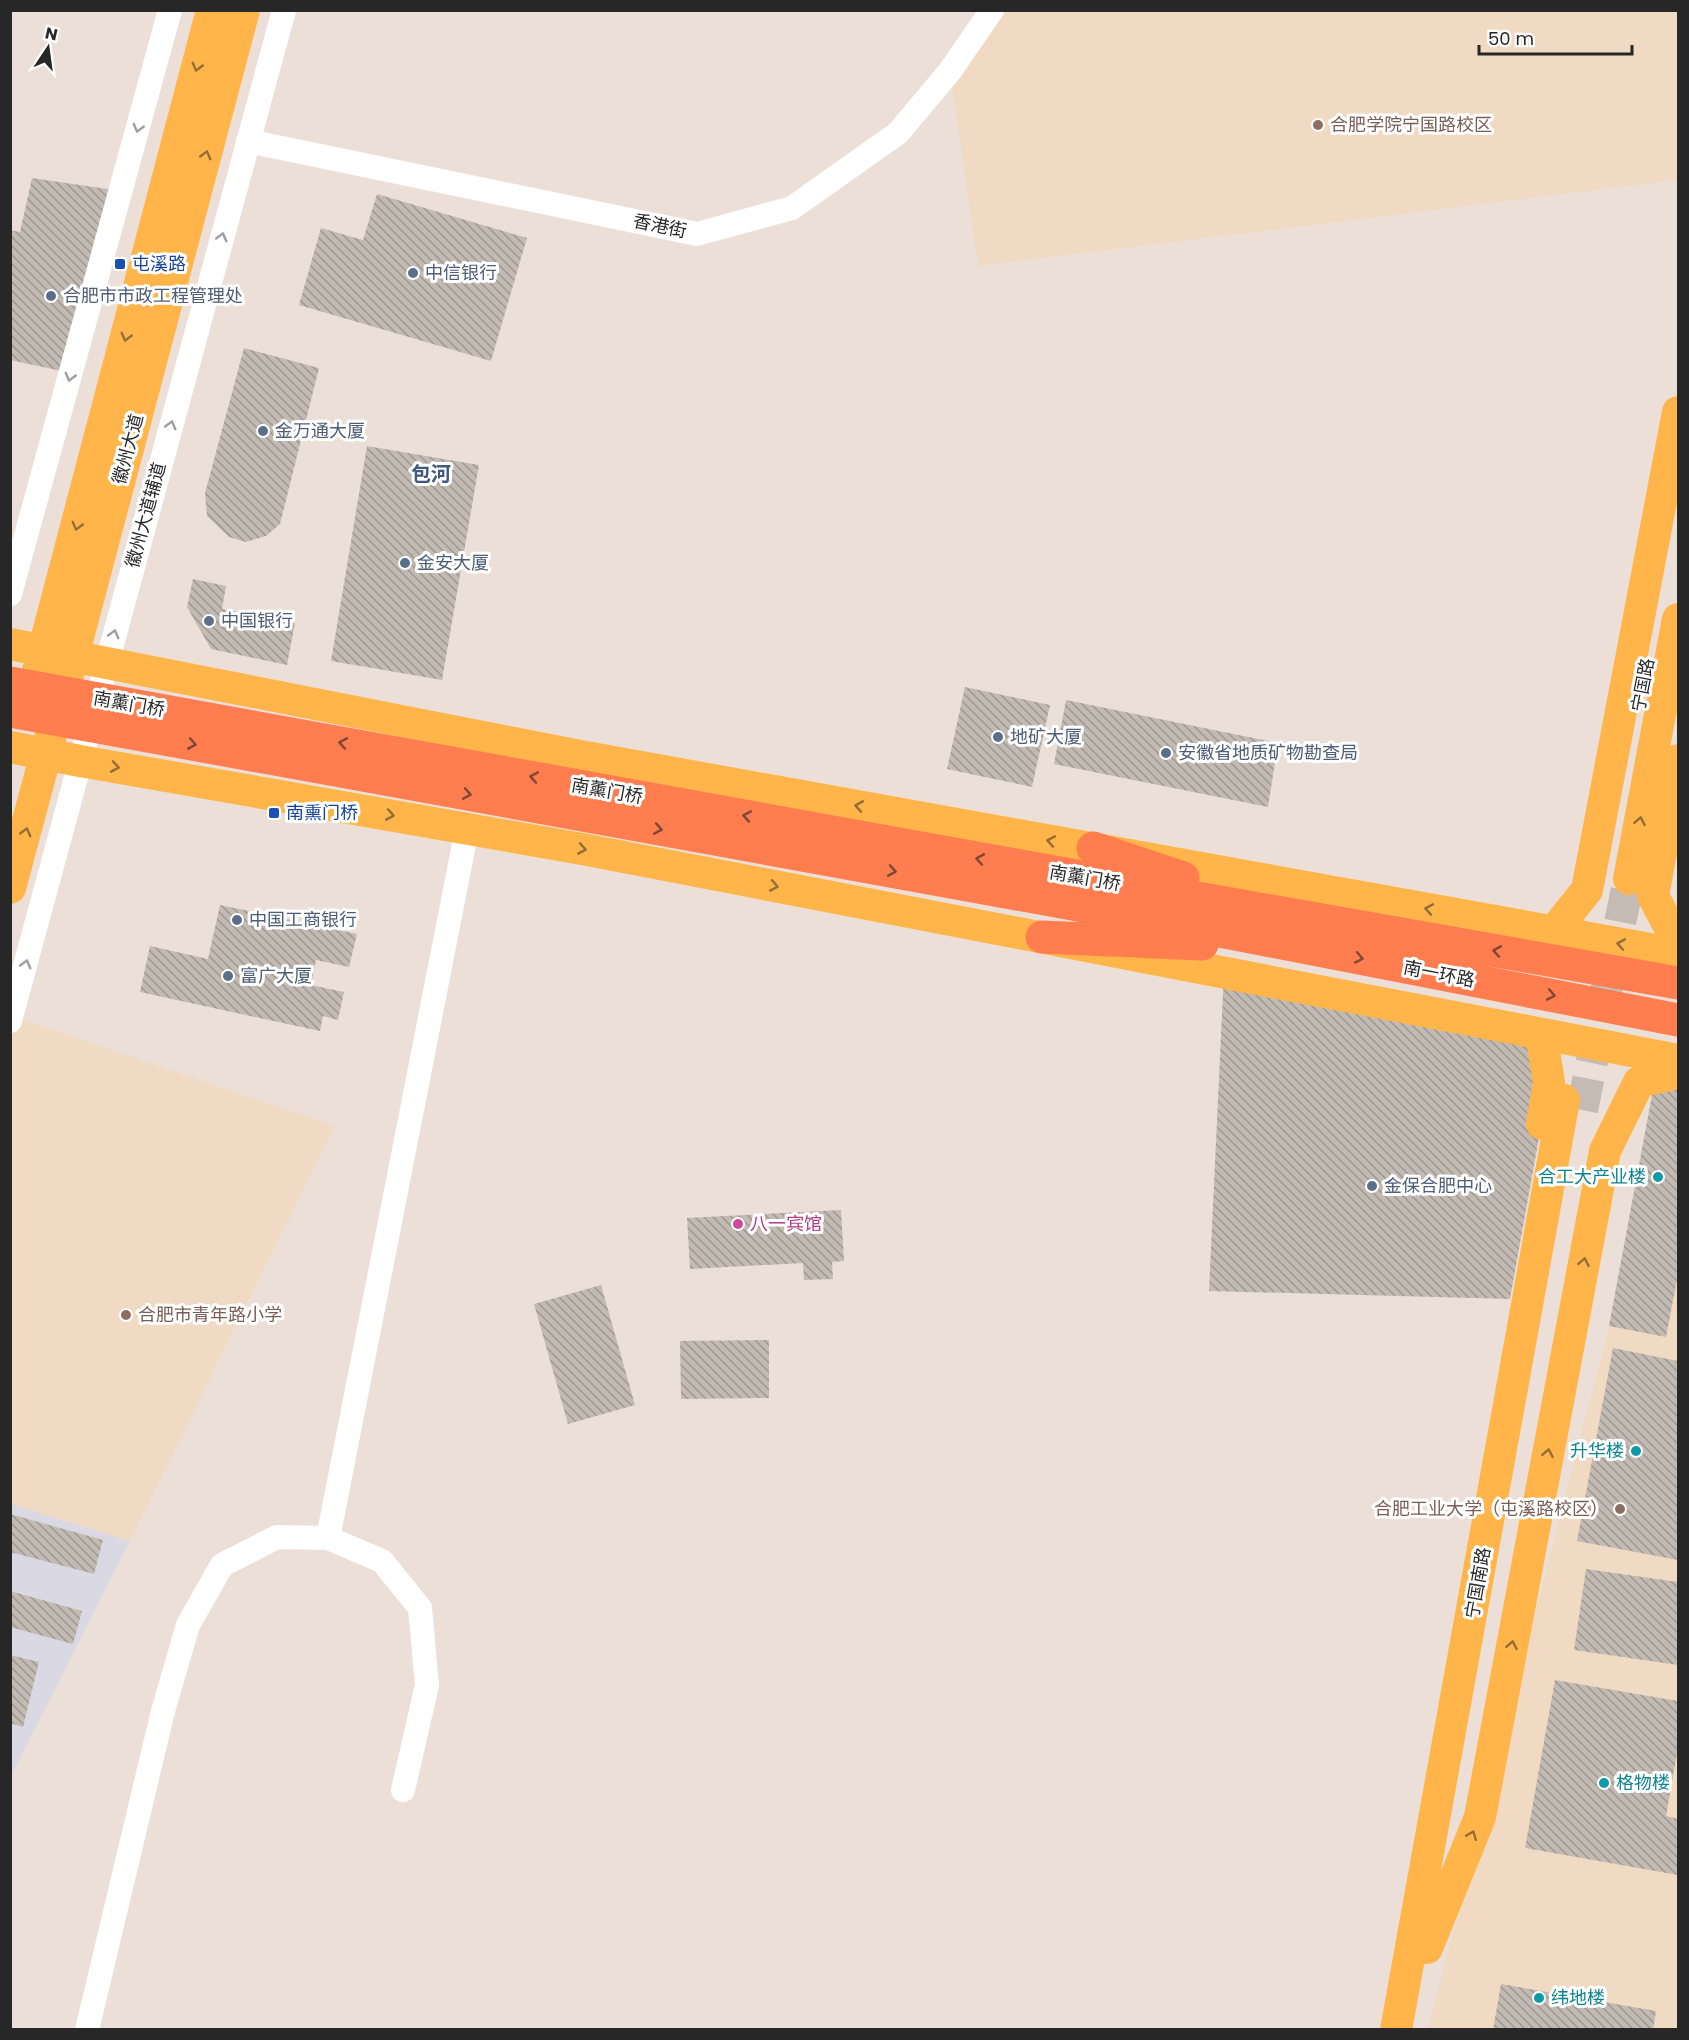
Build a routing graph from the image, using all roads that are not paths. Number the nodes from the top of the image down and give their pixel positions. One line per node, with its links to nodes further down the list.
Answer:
1 (170, 10): 9 (street, one-way to 9)
2 (212, 10): 12 (main road, 徽州大道, one-way to 12)
3 (244, 10): 12 (main road, 徽州大道, one-way to 3)
4 (284, 10): 6 (street, 徽州大道辅道)
5 (992, 10): 6 (street, 香港街)
6 (248, 141): 13 (street, 徽州大道辅道, one-way to 6)
7 (1678, 412): 24 (main road)
8 (1678, 494): 10 (main road, 宁国路, one-way to 10)
9 (10, 594)
10 (1678, 619)
11 (10, 644): 12 (main road)
12 (58, 654): 13 (main road); 16 (main road, 徽州大道)
13 (106, 664): 18 (street, 徽州大道辅道); 20 (main road, one-way to 13)
14 (10, 683): 22 (highway, 南薰门桥, one-way to 14)
15 (10, 711): 22 (highway, 南薰门桥, one-way to 22)
16 (21, 755): 18 (main road); 21 (main road, 徽州大道, one-way to 16)
17 (1678, 760): 25 (main road)
18 (80, 761): 19 (main road, one-way to 19); 31 (street, 徽州大道辅道, one-way to 18)
19 (467, 829): 26 (main road, one-way to 26); 36 (street)
20 (1093, 848): 23 (highway); 24 (main road, one-way to 20)
21 (10, 888)
22 (1201, 913): 23 (highway, 南一环路); 27 (highway, 南一环路)
23 (1296, 915): 29 (highway, 南一环路, one-way to 23)
24 (1554, 931): 28 (main road, one-way to 24)
25 (1678, 932)
26 (1042, 937): 27 (highway); 32 (main road)
27 (1316, 950): 30 (highway, 南一环路, one-way to 30)
28 (1678, 954)
29 (1678, 982)
30 (1678, 1020)
31 (10, 1021)
32 (1541, 1034): 33 (main road); 38 (main road)
33 (1678, 1060)
34 (1678, 1073): 38 (main road, one-way to 34)
35 (1573, 1105): 38 (main road, 宁国南路)
36 (328, 1538): 37 (street); 39 (street)
37 (403, 1790)
38 (1420, 1948): 40 (main road, 宁国南路); 41 (main road, 宁国南路)
39 (87, 2030)
40 (1396, 2030)
41 (1412, 2030)

